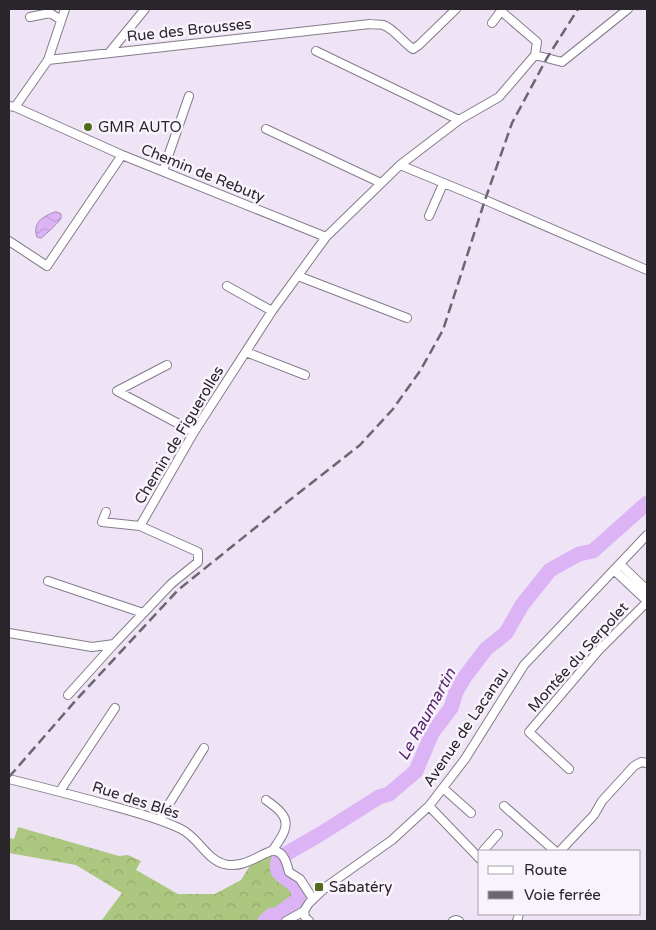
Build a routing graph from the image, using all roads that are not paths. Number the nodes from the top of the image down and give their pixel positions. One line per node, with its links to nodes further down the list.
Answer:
1 (65, 9): 6 (street)
2 (145, 9): 9 (street)
3 (456, 9): 9 (street, Rue des Brousses)
4 (628, 9): 10 (street)
5 (30, 17): 6 (street)
6 (61, 20): 11 (street)
7 (492, 23): 10 (street)
8 (316, 51): 14 (street)
9 (109, 53): 11 (street, Rue des Brousses)
10 (535, 55): 14 (street, Chemin de Figuerolles)
11 (48, 60): 13 (street)
12 (189, 96): 18 (street)
13 (12, 107): 16 (street, Chemin de Rebuty)
14 (459, 120): 17 (street, Chemin de Figuerolles)
15 (266, 129): 19 (street)
16 (122, 155): 18 (street, Chemin de Rebuty); 23 (street)
17 (400, 165): 19 (street, Chemin de Figuerolles); 20 (street)
18 (163, 171): 22 (street, Chemin de Rebuty)
19 (381, 183): 22 (street, Chemin de Figuerolles)
20 (443, 184): 21 (street); 24 (street)
21 (429, 216)
22 (326, 238): 25 (street, Chemin de Figuerolles)
23 (9, 241)
24 (647, 270)
25 (298, 276): 27 (street, Chemin de Figuerolles); 28 (street)
26 (228, 286): 27 (street)
27 (272, 311): 29 (street, Chemin de Figuerolles)
28 (407, 318)
29 (246, 352): 31 (street); 32 (street, Chemin de Figuerolles)
30 (167, 365): 32 (street)
31 (305, 375)
32 (194, 432): 34 (street, Chemin de Figuerolles)
33 (106, 512): 34 (street)
34 (140, 526): 40 (street, Chemin de Figuerolles)
35 (647, 535): 36 (street, Avenue de Lacanau)
36 (617, 567): 38 (street); 39 (street, Montée du Serpolet); 49 (street, Avenue de Lacanau)
37 (48, 581): 40 (street)
38 (647, 590)
39 (647, 601): 47 (street, Montée du Serpolet)
40 (143, 613): 42 (street, Chemin de Figuerolles)
41 (9, 633): 42 (street)
42 (114, 644): 43 (street, Chemin de Figuerolles)
43 (68, 696)
44 (115, 708): 50 (street, Rue des Blés)
45 (204, 748): 55 (street)
46 (647, 763): 59 (street)
47 (569, 769)
48 (10, 781): 50 (street, Rue des Blés)
49 (443, 788): 52 (street, Avenue de Lacanau); 54 (street)
50 (60, 791): 55 (street, Rue des Blés)
51 (266, 800): 61 (street)
52 (429, 806): 60 (street); 62 (street, Avenue de Lacanau)
53 (504, 806): 58 (street)
54 (471, 812)
55 (159, 820): 61 (street, Rue des Blés)
56 (498, 834): 57 (street)
57 (484, 850)
58 (554, 850)
59 (561, 850)
60 (478, 853)
61 (279, 854): 62 (street)
62 (313, 899): 63 (street, Avenue de Lacanau)
63 (304, 911): 64 (street); 65 (street)
64 (286, 921)
65 (309, 921)
66 (453, 921): 67 (street)
67 (459, 921)

